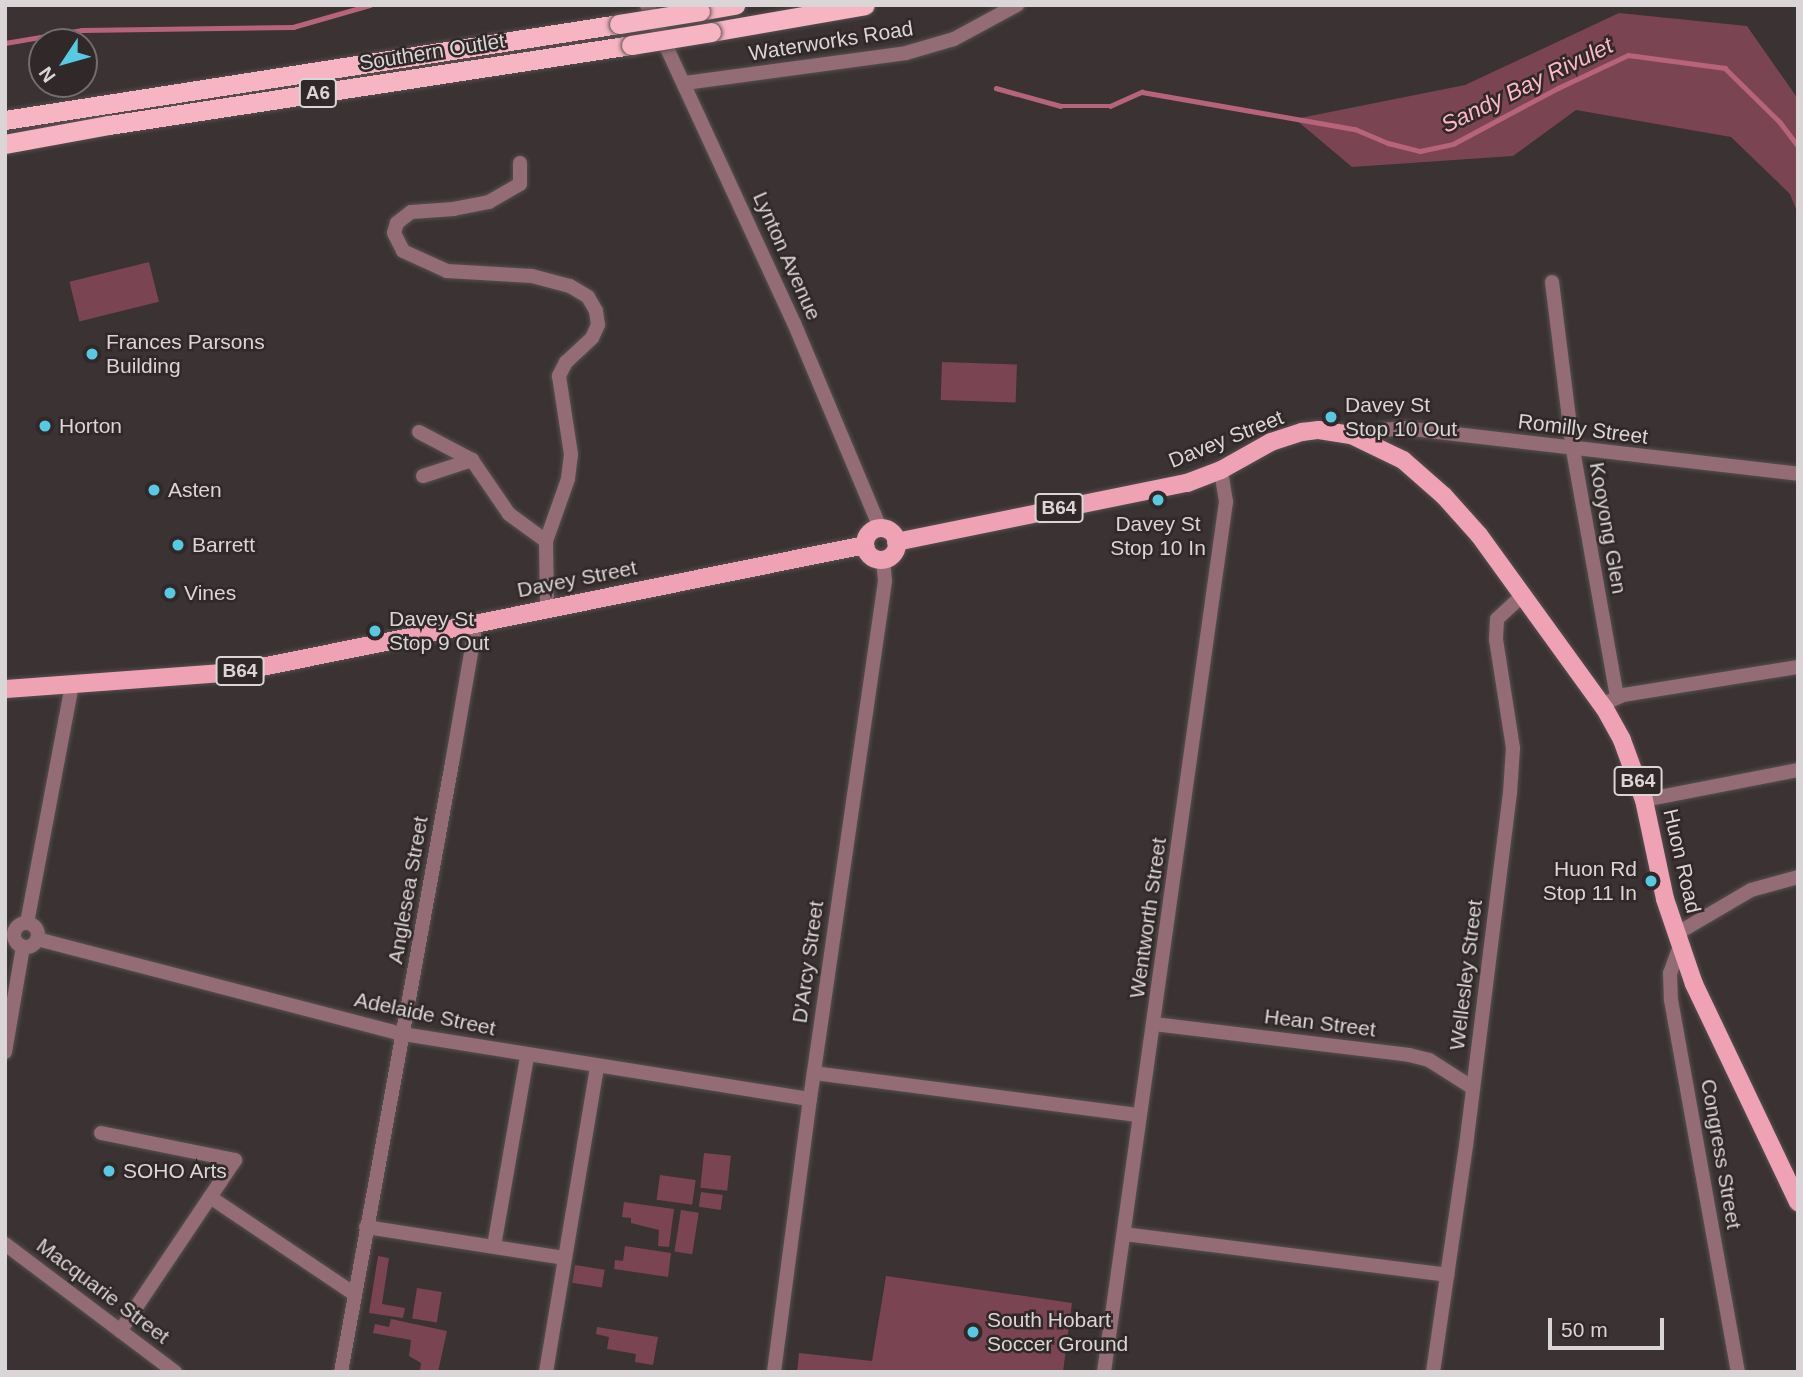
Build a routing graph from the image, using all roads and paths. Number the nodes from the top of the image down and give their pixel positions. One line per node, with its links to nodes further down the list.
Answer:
1 (647, 5): 5 (street, Lynton Avenue)
2 (735, 5): 6 (highway, Southern Outlet / A6, bridge)
3 (866, 5): 7 (highway, Southern Outlet / A6, bridge)
4 (1017, 5): 5 (street, Waterworks Road)
5 (685, 83): 17 (street, Lynton Avenue)
6 (5, 120)
7 (5, 144)
8 (520, 163): 18 (street)
9 (1552, 282): 12 (street, Kooyong Glen)
10 (419, 432): 13 (street)
11 (1366, 440): 12 (street, Romilly Street); 14 (main road, Davey Street / B64); 22 (main road, Huon Road / B64)
12 (1573, 450): 15 (street, Romilly Street); 28 (street, Kooyong Glen)
13 (472, 460): 16 (street); 18 (street)
14 (1221, 470): 19 (main road, Davey Street / B64); 37 (street, Wentworth Street)
15 (1798, 474)
16 (423, 476)
17 (880, 528): 19 (main road); 20 (main road)
18 (546, 541): 23 (street)
19 (897, 542): 21 (main road)
20 (865, 545): 21 (main road); 23 (main road, Davey Street / B64)
21 (883, 560): 42 (street, D'Arcy Street)
22 (1524, 594): 28 (main road, Huon Road / B64); 43 (street, Wellesley Street)
23 (547, 608): 24 (main road, Davey Street / B64)
24 (471, 623): 26 (main road, Davey Street / B64); 38 (street, Anglesea Street)
25 (1798, 667): 28 (street)
26 (72, 684): 27 (main road, Davey Street / B64); 32 (street)
27 (5, 689)
28 (1610, 701): 30 (main road, Huon Road / B64)
29 (1798, 770): 30 (street)
30 (1644, 800): 35 (main road, Huon Road / B64)
31 (1798, 877): 35 (street)
32 (27, 923): 33 (street); 34 (street)
33 (10, 930): 36 (street)
34 (37, 939): 36 (street); 38 (street, Adelaide Street)
35 (1678, 940): 48 (main road, Huon Road / B64); 63 (street, Congress Street)
36 (23, 947): 39 (street)
37 (1154, 1024): 43 (street, Hean Street); 45 (street, Wentworth Street)
38 (403, 1034): 40 (street, Adelaide Street); 49 (street, Anglesea Street)
39 (5, 1052)
40 (527, 1056): 41 (street, Adelaide Street); 52 (street)
41 (597, 1066): 44 (street, Adelaide Street); 53 (street)
42 (814, 1073): 44 (street, D'Arcy Street); 45 (street)
43 (1473, 1088): 54 (street, Wellesley Street)
44 (810, 1099): 60 (street, D'Arcy Street)
45 (1139, 1115): 50 (street, Wentworth Street)
46 (102, 1133): 47 (street)
47 (210, 1197): 55 (street); 56 (street)
48 (1798, 1202)
49 (366, 1227): 52 (street); 55 (street, Anglesea Street)
50 (1124, 1234): 54 (street); 61 (street, Wentworth Street)
51 (5, 1244): 56 (street, Macquarie Street)
52 (494, 1247): 53 (street)
53 (565, 1258): 59 (street)
54 (1447, 1275): 62 (street, Wellesley Street)
55 (353, 1293): 58 (street, Anglesea Street)
56 (120, 1331): 57 (street, Macquarie Street)
57 (175, 1372)
58 (341, 1372)
59 (546, 1372)
60 (774, 1372)
61 (1104, 1372)
62 (1433, 1372)
63 (1738, 1372)

